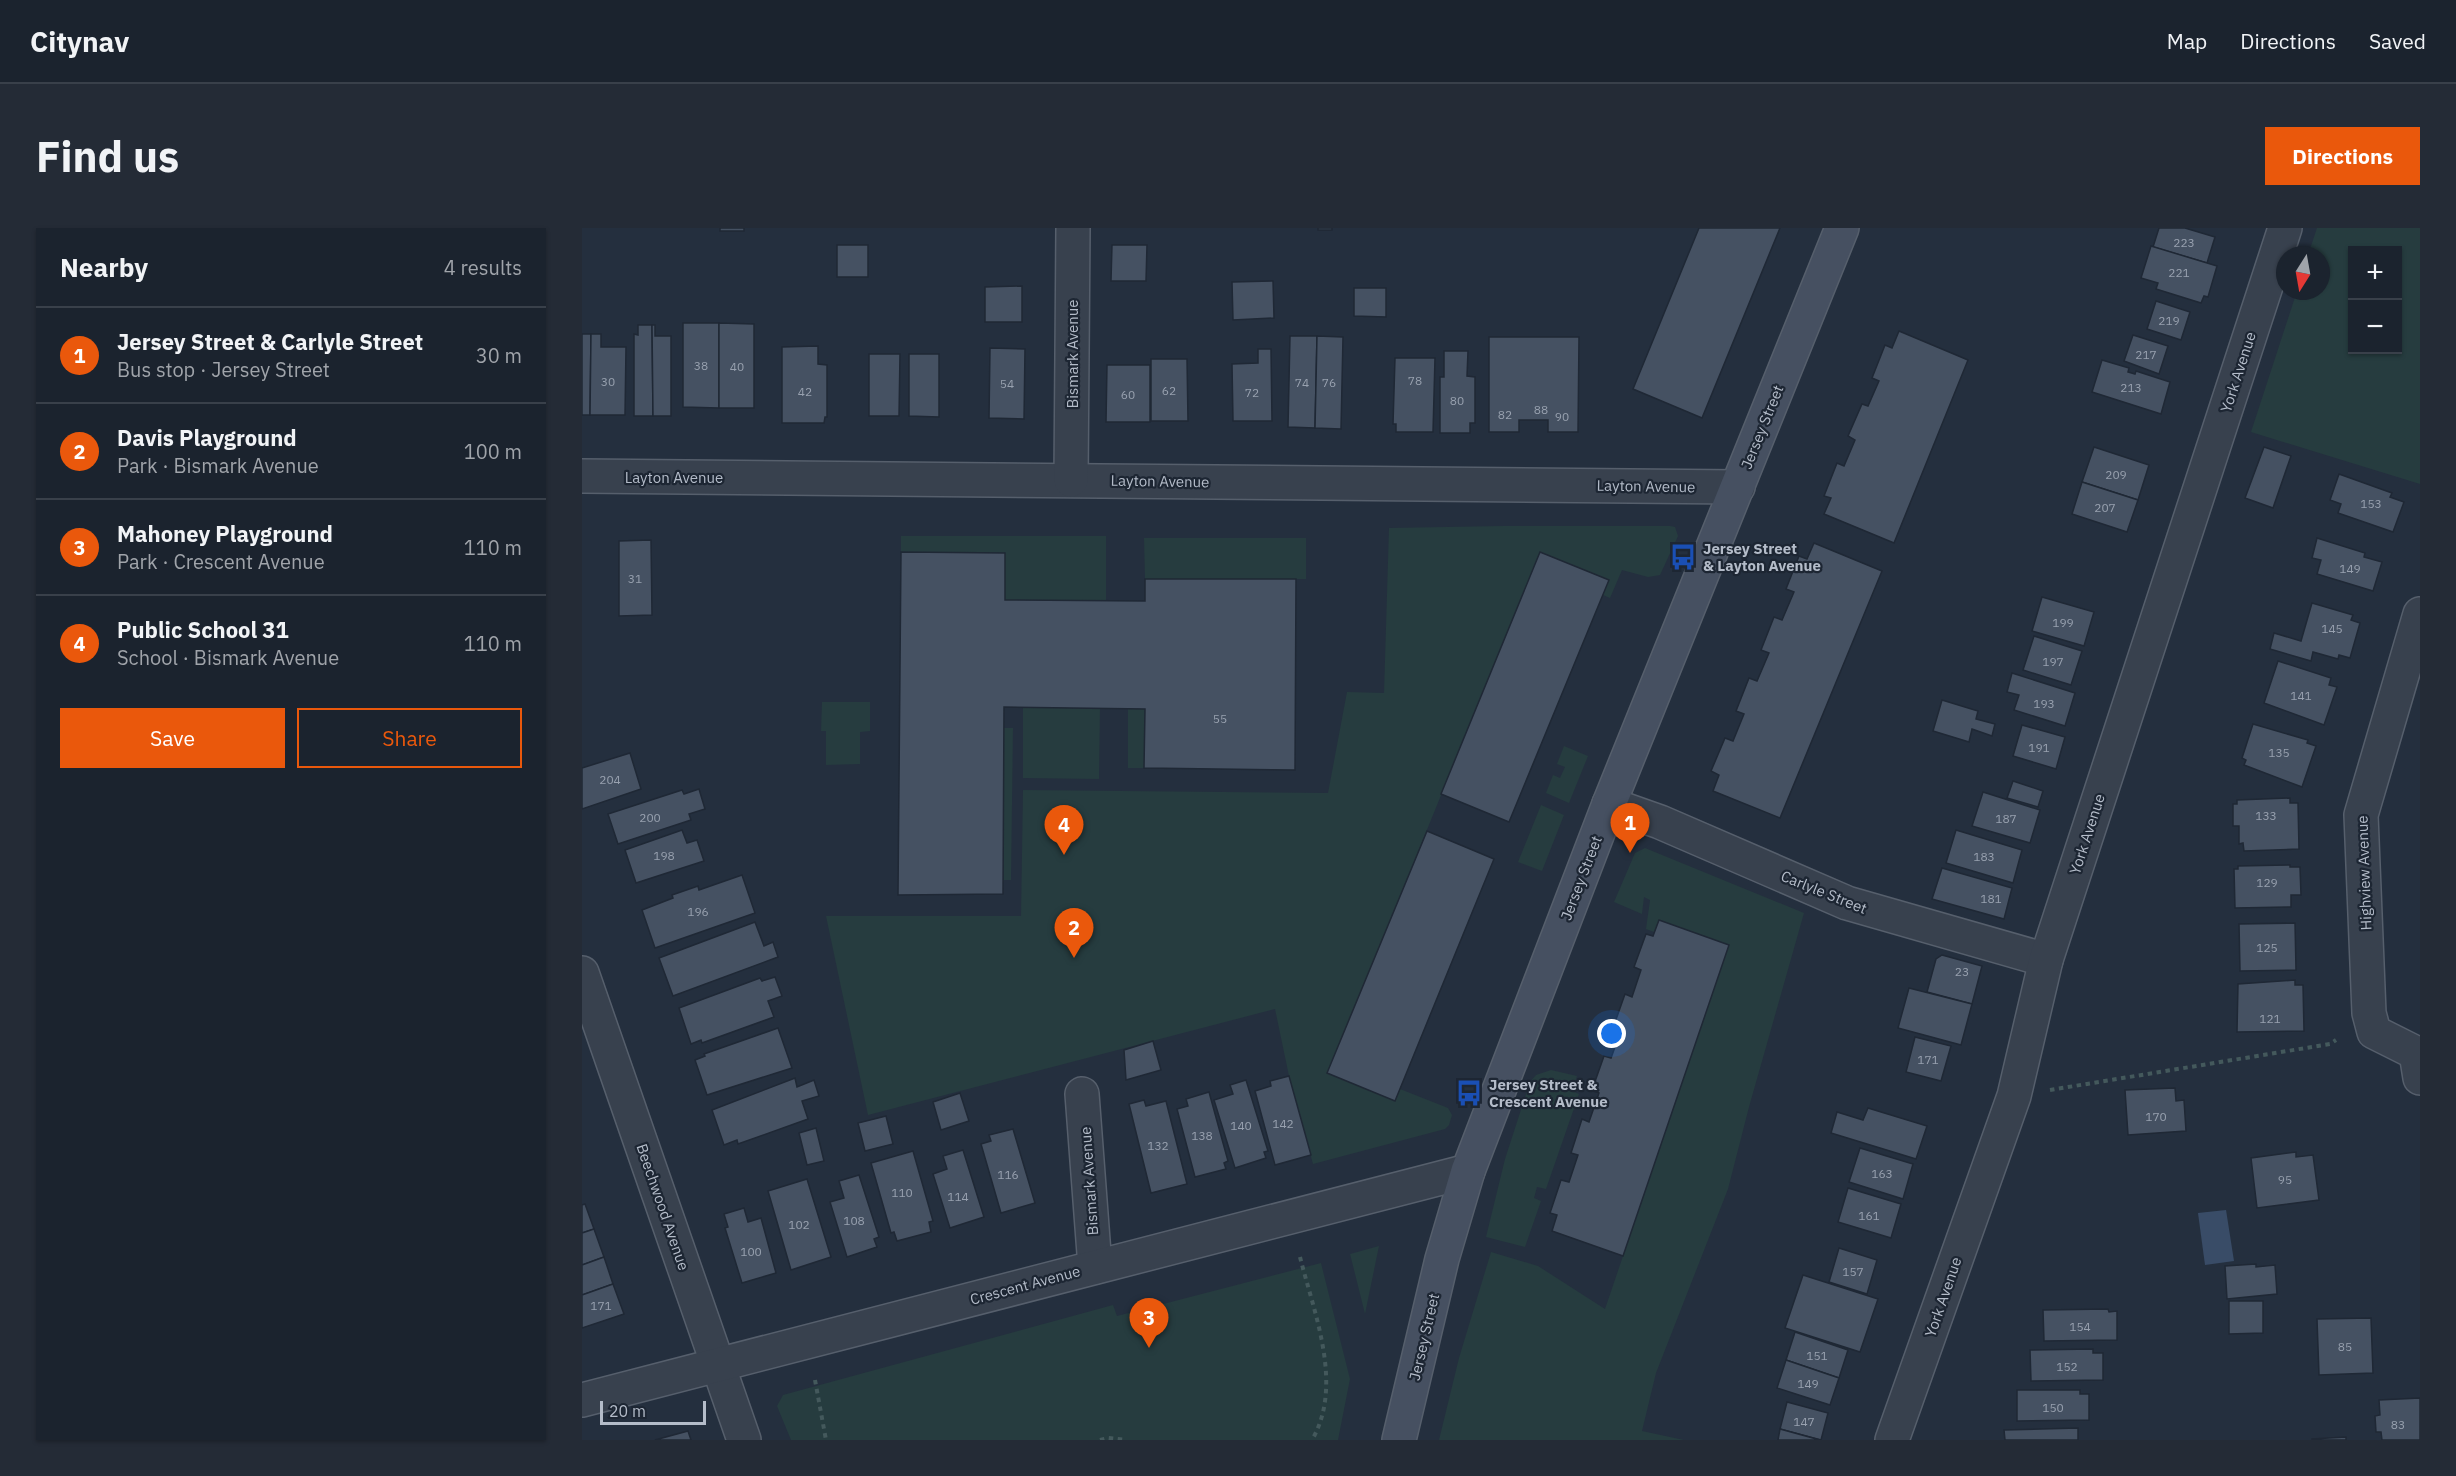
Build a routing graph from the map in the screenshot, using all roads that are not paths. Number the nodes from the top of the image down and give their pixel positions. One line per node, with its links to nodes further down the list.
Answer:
1 (1073, 228): 5 (street, Bismark Avenue)
2 (1842, 228): 6 (street, Jersey Street)
3 (2285, 228): 9 (street, York Avenue)
4 (582, 476): 5 (street, Layton Avenue)
5 (1071, 480): 6 (street, Layton Avenue)
6 (1738, 487): 8 (street, Jersey Street)
7 (2420, 614): 11 (street, Highview Avenue)
8 (1609, 804): 9 (street, Carlyle Street); 13 (street, Jersey Street)
9 (2046, 960): 19 (street, York Avenue)
10 (582, 973): 15 (street, Beechwood Avenue)
11 (2418, 1061)
12 (1082, 1094): 14 (street, Bismark Avenue)
13 (1468, 1171): 14 (street, Crescent Avenue); 18 (street, Jersey Street)
14 (1095, 1267): 15 (street, Crescent Avenue)
15 (718, 1365): 16 (street, Crescent Avenue); 17 (street, Beechwood Avenue)
16 (582, 1400)
17 (744, 1440)
18 (1399, 1440)
19 (1892, 1440)

